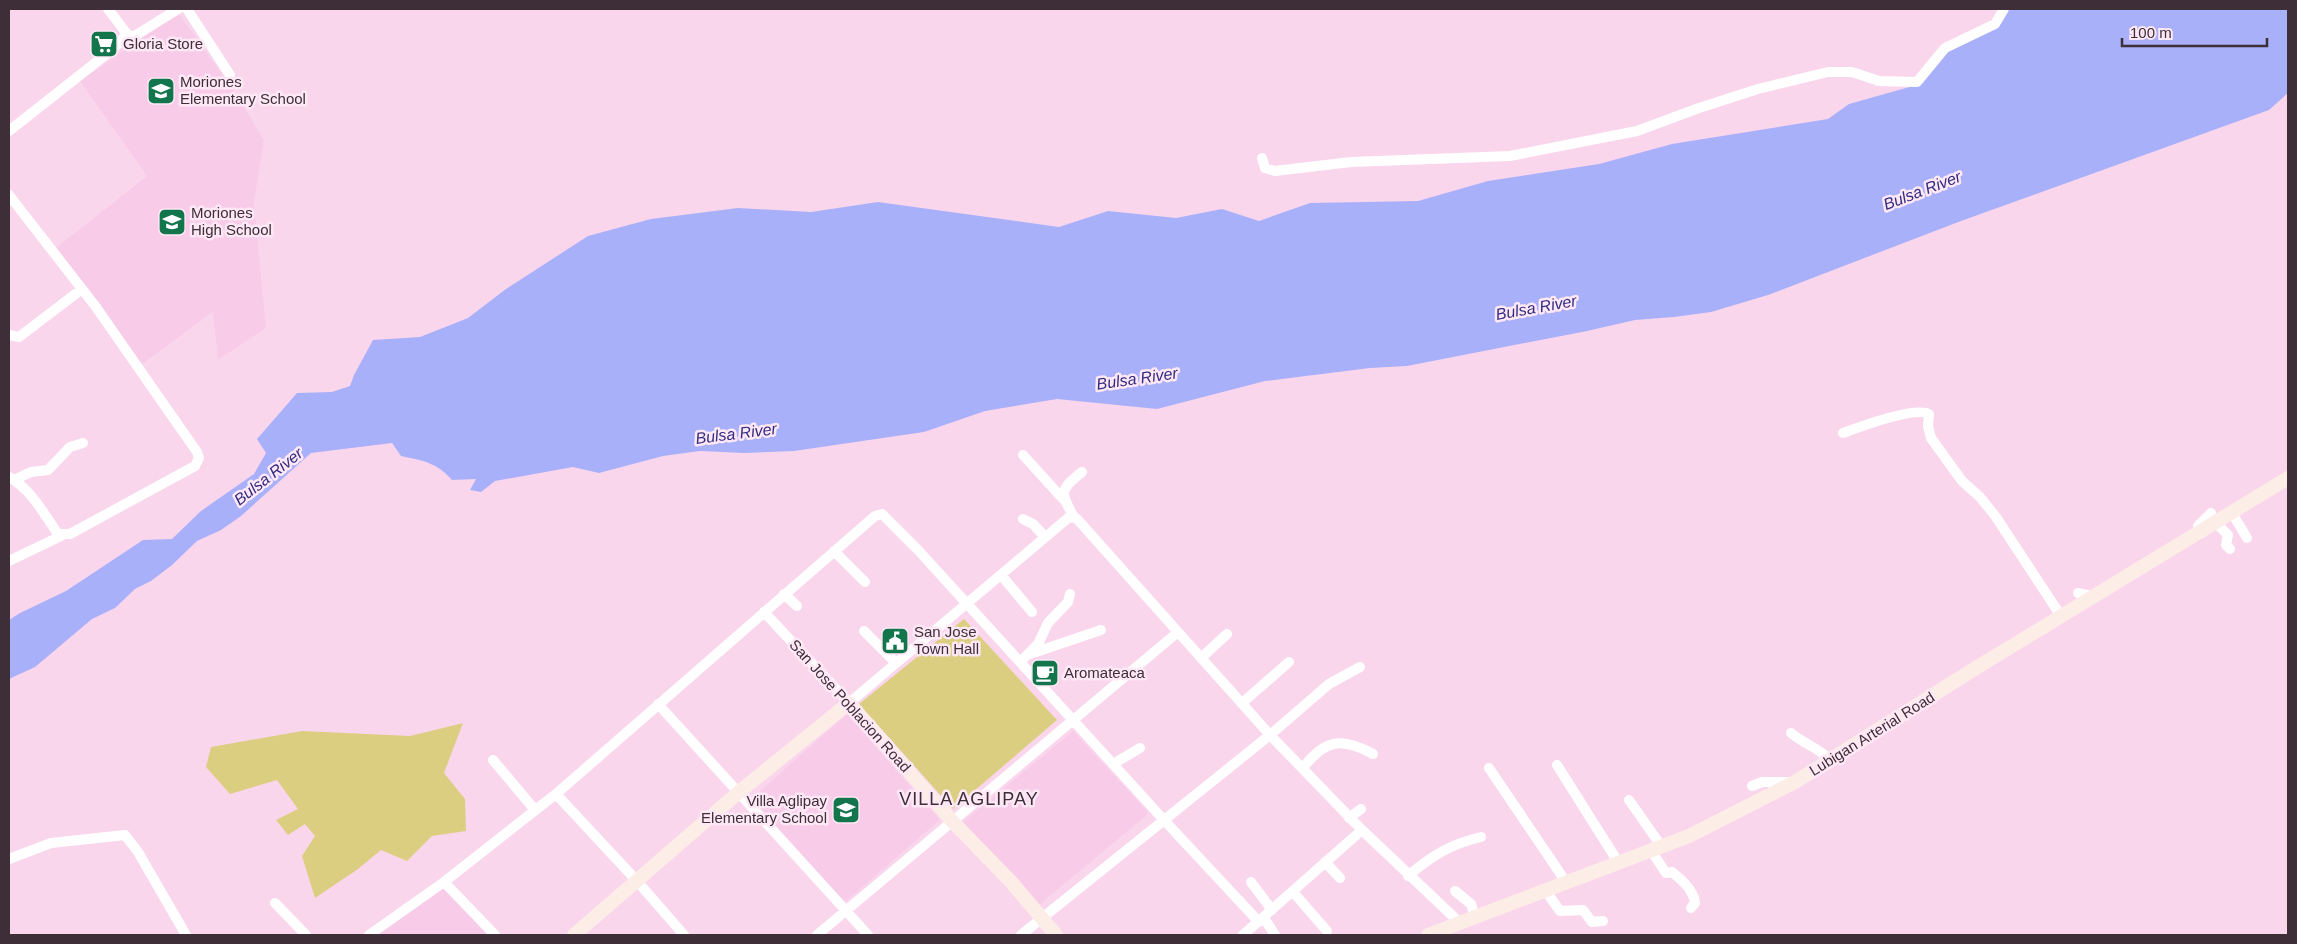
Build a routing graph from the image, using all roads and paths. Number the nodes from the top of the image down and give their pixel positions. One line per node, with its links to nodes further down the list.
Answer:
1 (108, 9): 5 (street)
2 (178, 9): 5 (street)
3 (187, 9): 6 (street)
4 (2004, 9): 8 (street)
5 (127, 34): 7 (street)
6 (230, 75)
7 (9, 131)
8 (1262, 158)
9 (9, 195): 10 (street)
10 (82, 289): 11 (street); 23 (street)
11 (9, 335)
12 (1843, 433): 39 (street)
13 (84, 443): 17 (street)
14 (1023, 455): 18 (street)
15 (1082, 472): 18 (street)
16 (2288, 478): 19 (main road, Lubigan Arterial Road)
17 (11, 479): 23 (street)
18 (1063, 499): 20 (street)
19 (2232, 513): 21 (main road, Lubigan Arterial Road); 25 (street)
20 (1074, 517): 24 (street); 42 (street)
21 (2213, 518): 26 (street); 34 (main road, Lubigan Arterial Road)
22 (1023, 520): 24 (street)
23 (63, 535): 28 (street)
24 (1046, 537): 29 (street)
25 (2247, 538)
26 (2230, 549)
27 (834, 551): 30 (street); 32 (street); 35 (street)
28 (9, 561)
29 (1001, 575): 35 (street); 38 (street)
30 (865, 582)
31 (2078, 593): 34 (street)
32 (784, 594): 36 (street); 37 (street)
33 (1070, 594): 44 (street)
34 (2096, 597): 39 (main road, Lubigan Arterial Road)
35 (966, 604): 46 (street); 48 (street)
36 (797, 606)
37 (764, 612): 50 (street, San Jose Poblacion Road); 52 (street)
38 (1032, 612)
39 (2062, 616): 59 (main road, Lubigan Arterial Road)
40 (1101, 630): 44 (street)
41 (864, 631): 48 (street)
42 (1178, 632): 45 (street); 53 (street)
43 (1227, 634): 45 (street)
44 (1030, 654): 46 (street)
45 (1201, 658): 51 (street)
46 (1020, 662): 53 (street)
47 (1289, 662): 51 (street)
48 (896, 663): 50 (street)
49 (1360, 667): 55 (street)
50 (850, 703): 66 (main road); 73 (main road, San Jose Poblacion Road)
51 (1242, 703): 55 (street)
52 (658, 704): 66 (street); 67 (street)
53 (1074, 721): 60 (street); 73 (street)
54 (1791, 732): 59 (street)
55 (1270, 735): 62 (street); 72 (street)
56 (1140, 748): 60 (street)
57 (1373, 754): 62 (street)
58 (493, 760): 70 (street)
59 (1830, 760): 64 (main road, Lubigan Arterial Road)
60 (1113, 764): 72 (street)
61 (1557, 765): 79 (street)
62 (1303, 768): 71 (street)
63 (1489, 768): 85 (street)
64 (1795, 782): 65 (street); 76 (main road, Lubigan Arterial Road)
65 (1752, 786)
66 (739, 792): 82 (main road); 91 (street)
67 (556, 794): 70 (street); 82 (street)
68 (1629, 800): 76 (street)
69 (1361, 809): 71 (street)
70 (535, 810): 83 (street)
71 (1349, 818): 74 (street)
72 (1163, 820): 94 (street); 95 (street)
73 (953, 822): 91 (street); 94 (main road, San Jose Poblacion Road)
74 (1362, 830): 78 (street); 80 (street)
75 (1481, 837): 80 (street)
76 (1657, 850): 79 (main road, Lubigan Arterial Road); 90 (street)
77 (9, 859): 99 (street)
78 (1325, 862): 81 (street); 88 (street)
79 (1618, 862): 85 (main road, Lubigan Arterial Road)
80 (1408, 876): 97 (street)
81 (1340, 878)
82 (637, 881): 103 (main road); 104 (street)
83 (444, 882): 101 (street); 102 (street)
84 (1251, 882): 92 (street)
85 (1566, 882): 86 (main road, Lubigan Arterial Road)
86 (1544, 890): 93 (main road, Lubigan Arterial Road); 96 (street)
87 (1455, 891): 93 (street)
88 (1293, 892): 92 (street); 98 (street)
89 (275, 904): 100 (street)
90 (1691, 908)
91 (846, 910): 105 (street); 106 (street)
92 (1272, 910): 95 (street)
93 (1475, 917): 97 (main road, Lubigan Arterial Road)
94 (1043, 918): 107 (street); 108 (main road, San Jose Poblacion Road)
95 (1262, 920): 109 (street); 110 (street)
96 (1604, 921)
97 (1460, 922): 111 (main road, Lubigan Arterial Road)
98 (1327, 931)
99 (186, 935)
100 (306, 935)
101 (370, 935)
102 (495, 935)
103 (574, 935)
104 (684, 935)
105 (817, 935)
106 (868, 935)
107 (1021, 935)
108 (1056, 935)
109 (1244, 935)
110 (1275, 935)
111 (1428, 935)

